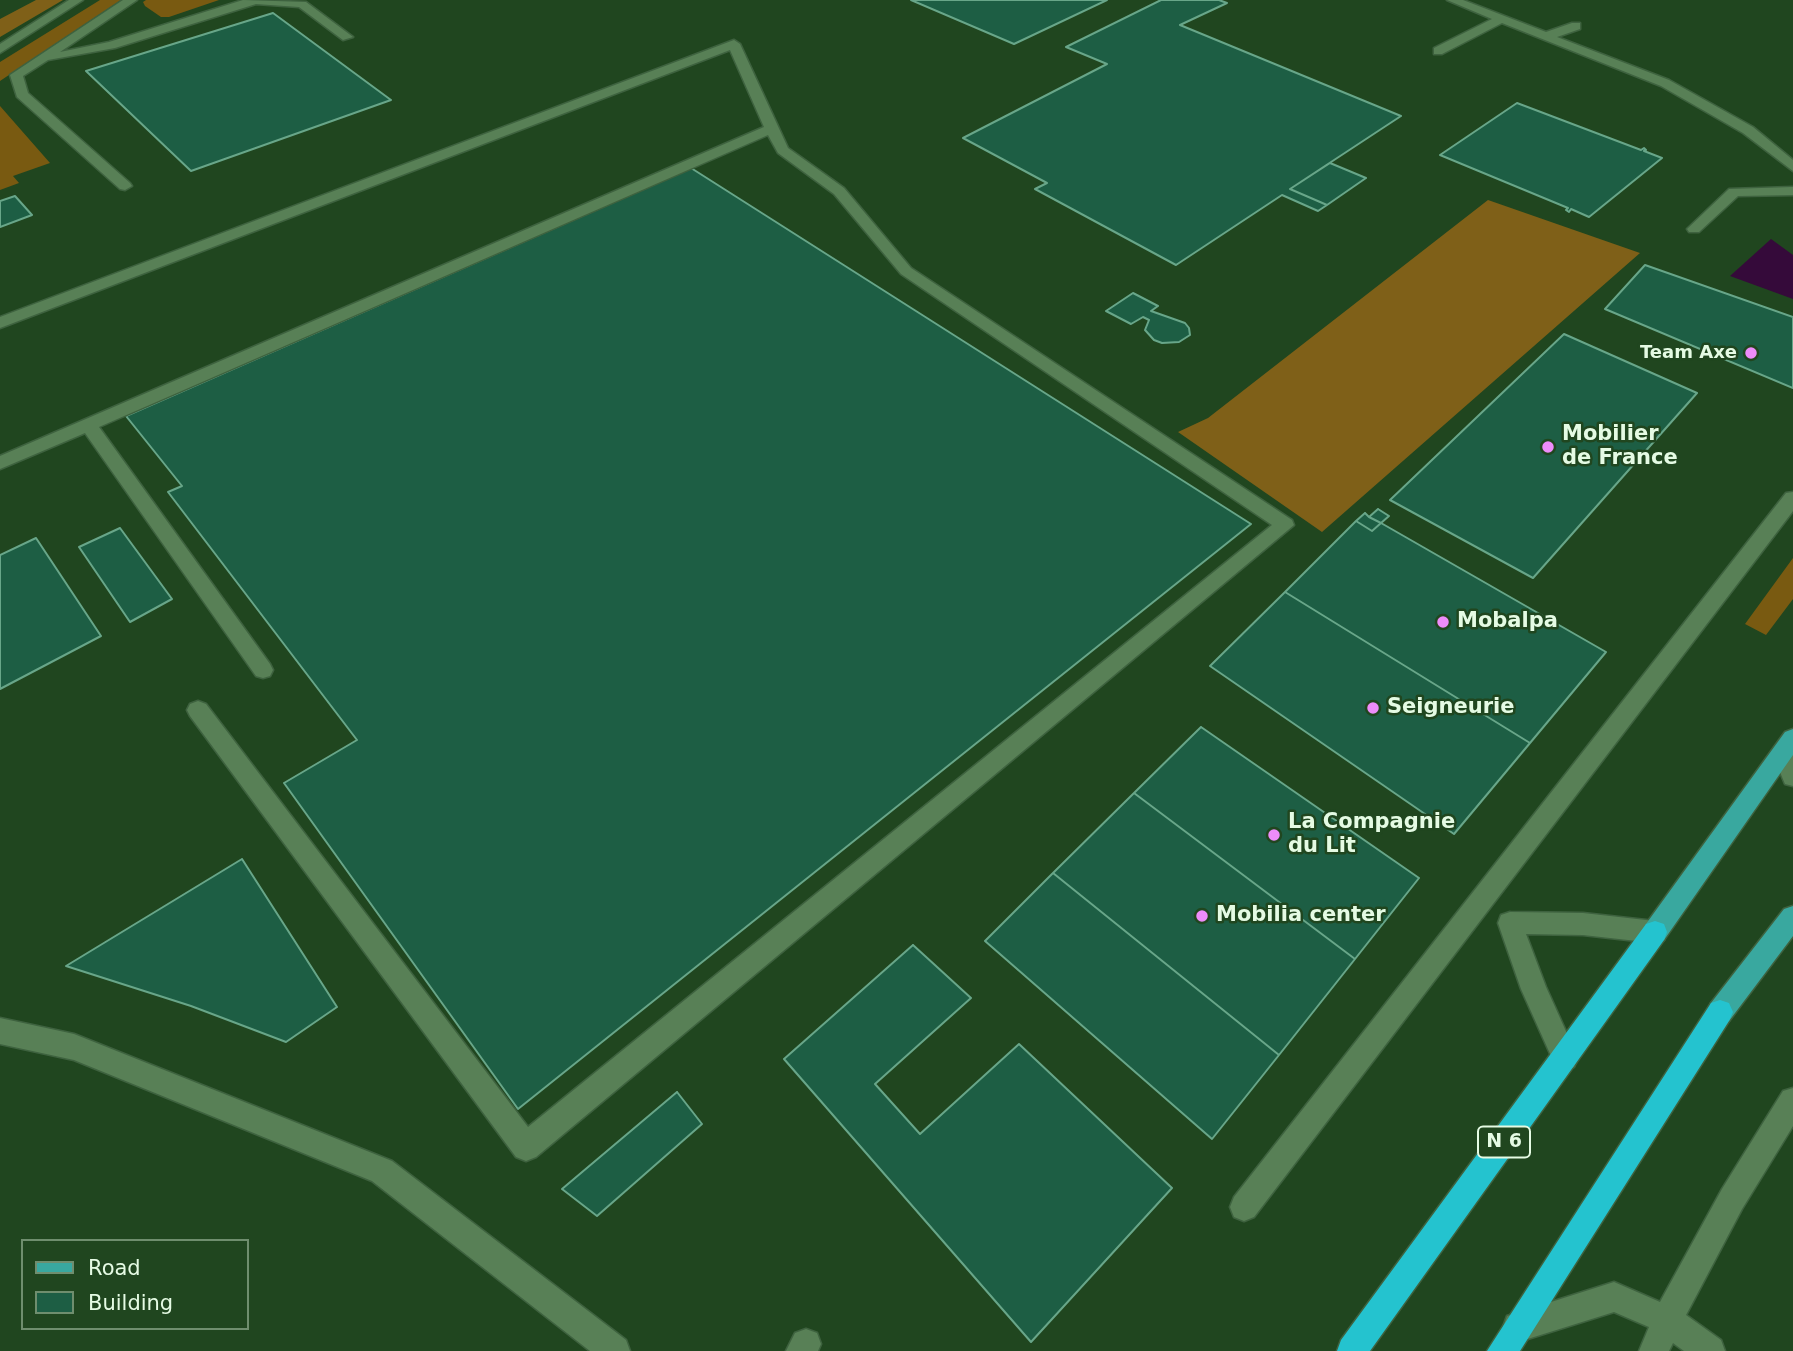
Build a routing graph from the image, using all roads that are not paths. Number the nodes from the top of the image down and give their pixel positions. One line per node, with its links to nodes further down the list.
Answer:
1 (77, 0): 9 (street)
2 (131, 0): 11 (street)
3 (255, 0): 8 (street); 11 (street)
4 (1460, 1): 5 (street)
5 (1502, 19): 7 (street); 10 (street)
6 (1576, 26): 7 (street)
7 (1547, 36): 13 (street)
8 (347, 37)
9 (0, 50)
10 (1438, 51)
11 (39, 60): 14 (street)
12 (771, 129): 17 (street); 18 (street); 22 (street)
13 (1793, 167)
14 (125, 186)
15 (1793, 191): 16 (street)
16 (1694, 229)
17 (0, 323)
18 (89, 425): 19 (street); 21 (street)
19 (0, 463)
20 (1793, 498): 25 (street)
21 (263, 670)
22 (198, 710)
23 (1788, 745): 24 (street); 28 (main road, N 6)
24 (1793, 777)
25 (1480, 901): 27 (street); 33 (street)
26 (1793, 917): 29 (main road)
27 (1510, 923): 28 (street); 31 (street)
28 (1655, 932): 31 (highway, N 6)
29 (1720, 1012): 35 (highway)
30 (0, 1031): 36 (street)
31 (1564, 1058): 37 (highway, N 6)
32 (1793, 1101): 34 (street)
33 (1244, 1207)
34 (1667, 1320): 35 (street); 38 (street); 39 (street)
35 (1510, 1339)
36 (615, 1351)
37 (1352, 1351)
38 (1654, 1351)
39 (1710, 1351)

